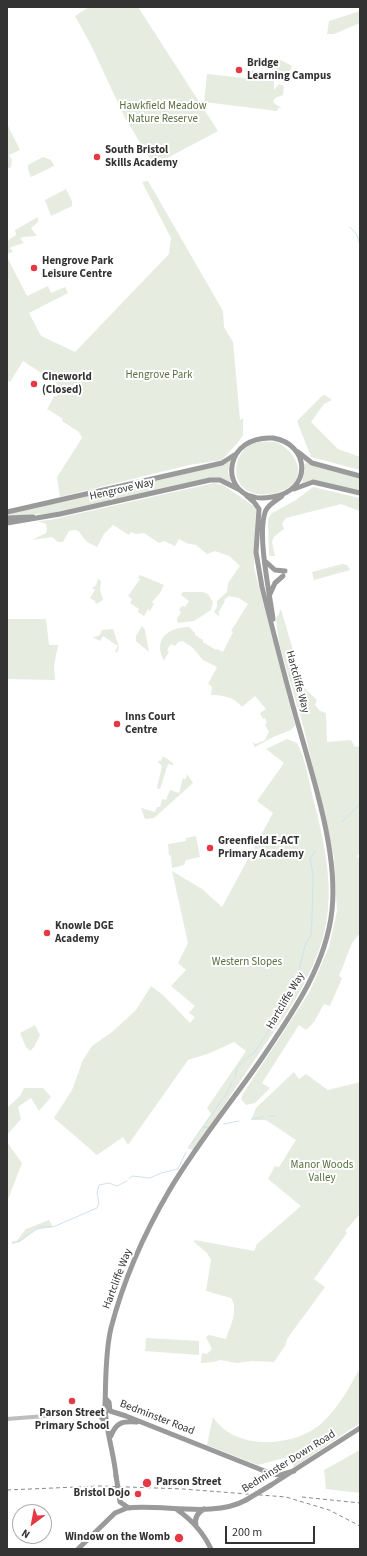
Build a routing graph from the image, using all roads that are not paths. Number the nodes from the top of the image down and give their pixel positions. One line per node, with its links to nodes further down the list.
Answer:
1 (296, 450): 2 (highway); 3 (highway); 5 (highway)
2 (236, 454): 4 (highway); 9 (highway, Hengrove Way)
3 (360, 475)
4 (240, 490): 7 (highway); 11 (highway, Hengrove Way)
5 (292, 490): 6 (highway); 8 (highway)
6 (360, 493)
7 (246, 495): 8 (highway); 15 (highway, Hartcliffe Way)
8 (283, 495): 13 (highway, Hartcliffe Way)
9 (7, 512)
10 (7, 518): 11 (highway)
11 (38, 518): 12 (highway, Hengrove Way)
12 (7, 523)
13 (265, 559): 14 (highway, Hartcliffe Way); 14 (highway)
14 (270, 595): 15 (highway, Hartcliffe Way)
15 (276, 642): 16 (highway, Hartcliffe Way)
16 (108, 1411): 17 (main road, Bedminster Road); 18 (highway, Bedminster Road); 22 (highway)
17 (93, 1413): 19 (main road, Bedminster Road); 22 (highway)
18 (126, 1416): 20 (highway); 21 (highway, Bedminster Road)
19 (7, 1419)
20 (122, 1422): 21 (highway); 24 (highway)
21 (142, 1422): 26 (highway, Bedminster Road)
22 (108, 1428): 24 (highway)
23 (360, 1428): 25 (highway, Bedminster Down Road)
24 (110, 1436): 28 (highway, bridge)
25 (294, 1471): 26 (highway, Bedminster Road); 27 (highway, Bedminster Down Road)
26 (272, 1474): 27 (highway)
27 (271, 1485): 31 (highway, Bedminster Down Road, bridge)
28 (120, 1502): 29 (highway); 32 (highway)
29 (129, 1508): 30 (highway, Bedminster Down Road); 32 (highway)
30 (176, 1509): 31 (highway, Bedminster Down Road); 33 (highway)
31 (204, 1509): 33 (highway)
32 (115, 1514): 34 (highway)
33 (197, 1528): 35 (highway)
34 (78, 1549)
35 (211, 1549)

